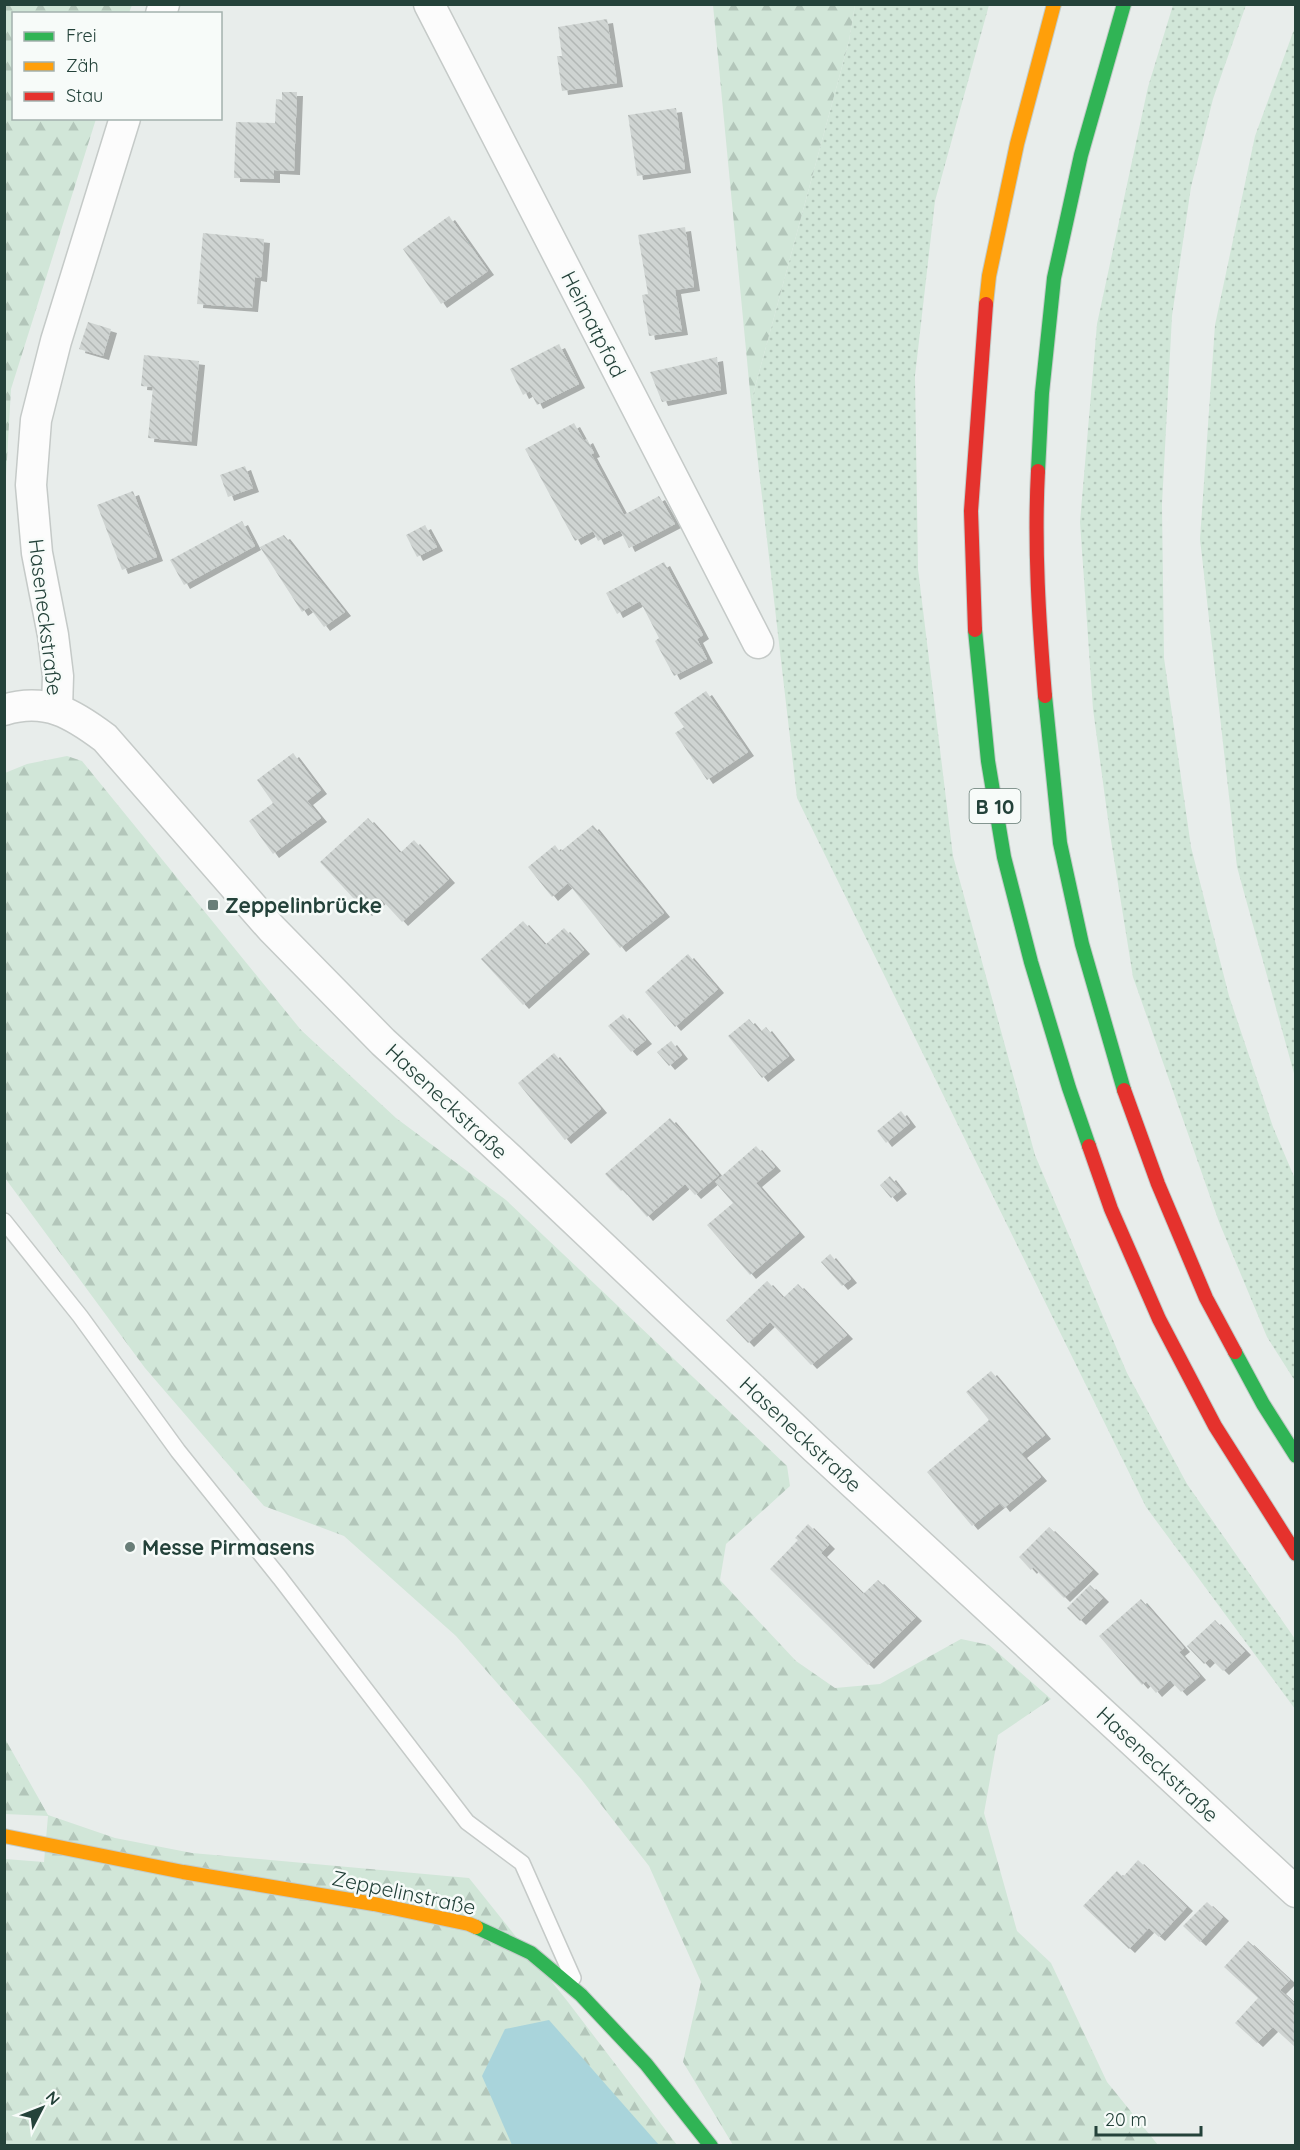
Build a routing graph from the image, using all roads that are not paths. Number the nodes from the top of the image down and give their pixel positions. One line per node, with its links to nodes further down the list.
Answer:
1 (429, 4): 5 (street, Heimatpfad)
2 (1054, 4): 10 (main road, B 10)
3 (1124, 4): 9 (main road)
4 (124, 120): 6 (street, Haseneckstraße)
5 (758, 643)
6 (57, 709): 7 (street); 12 (street, Haseneckstraße)
7 (4, 710)
8 (4, 1221): 13 (lane)
9 (1296, 1456)
10 (1296, 1554)
11 (4, 1836): 13 (main road, Zeppelinstraße)
12 (1296, 1892)
13 (581, 1995): 14 (main road, Zeppelinstraße)
14 (711, 2145)

